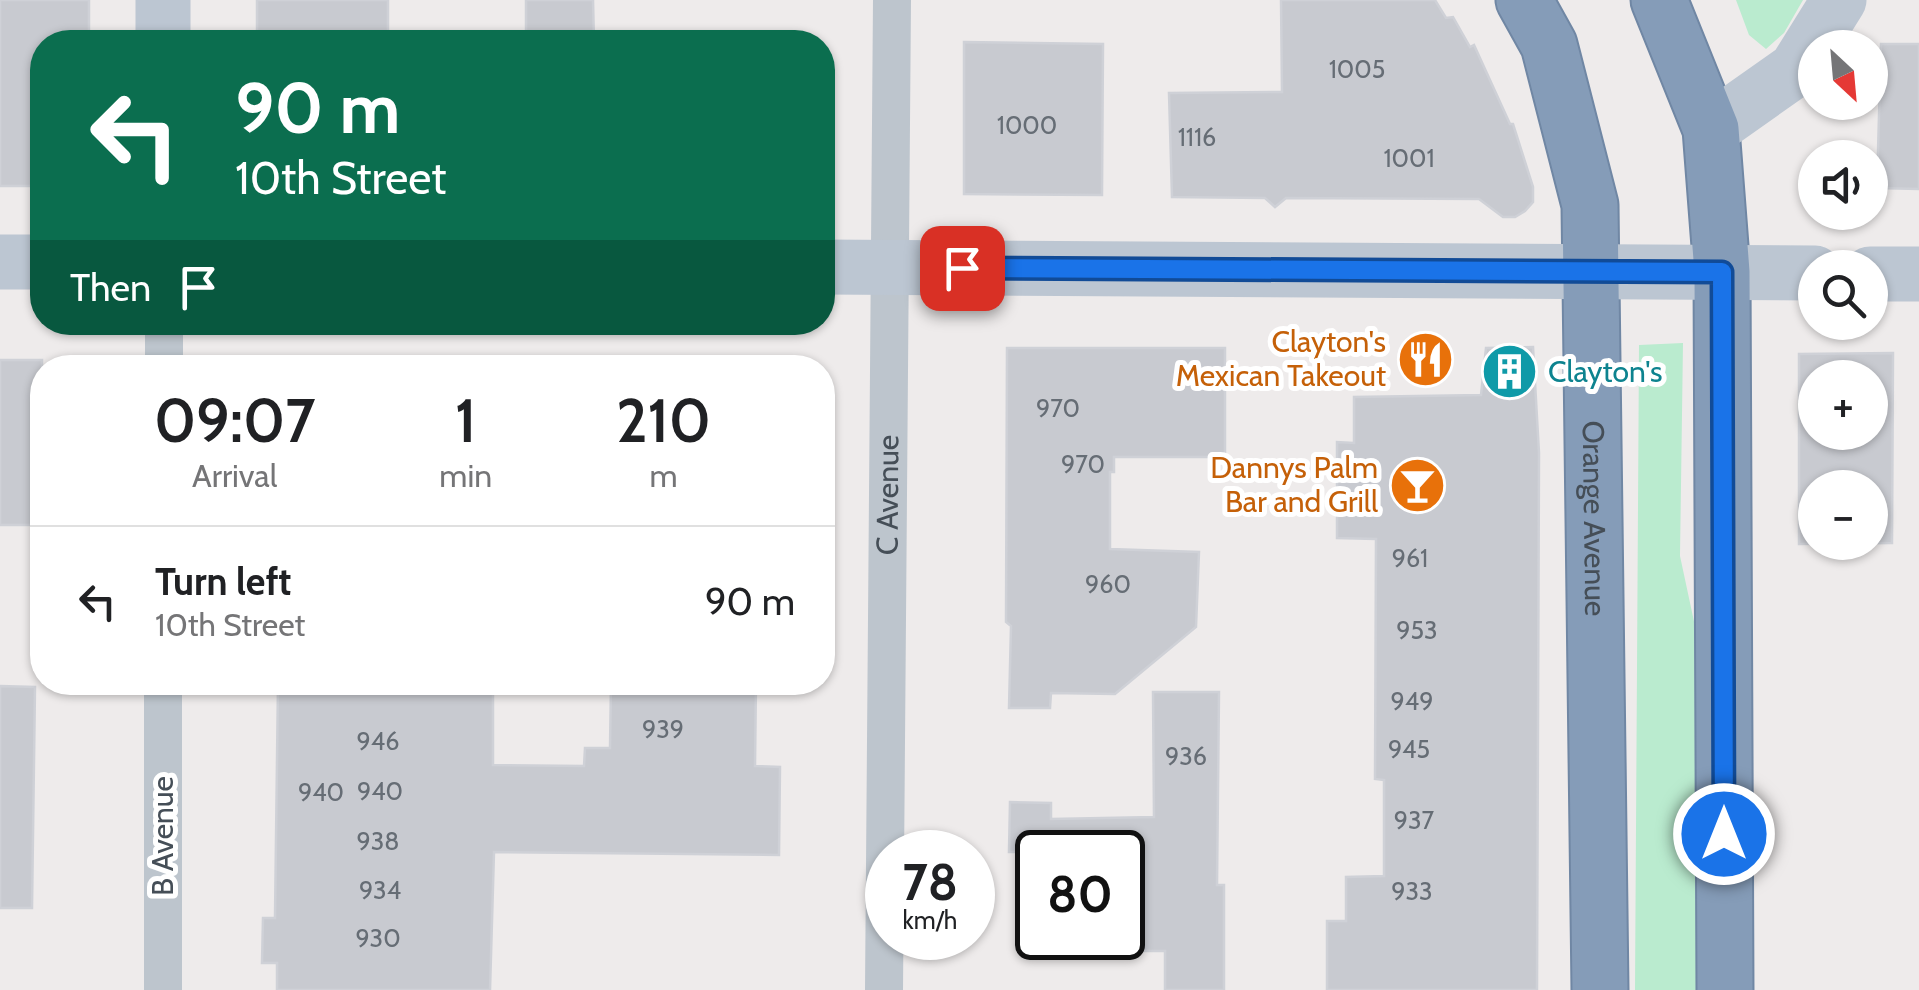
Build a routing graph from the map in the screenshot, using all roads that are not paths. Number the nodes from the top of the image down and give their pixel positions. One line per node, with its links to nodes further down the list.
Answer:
1 (163, 0): 6 (street)
2 (892, 0): 11 (street, C Avenue)
3 (1524, 0): 12 (highway, Orange Avenue)
4 (1659, 0): 7 (highway)
5 (1839, 0): 7 (street)
6 (164, 30)
7 (1711, 130): 13 (highway)
8 (0, 262): 9 (street)
9 (30, 262)
10 (835, 267): 11 (street)
11 (889, 267): 12 (street); 19 (street, C Avenue)
12 (1592, 272): 13 (street); 20 (highway, Orange Avenue)
13 (1722, 272): 14 (street); 21 (highway)
14 (1798, 273)
15 (1888, 274): 16 (street)
16 (1919, 274)
17 (163, 695): 18 (street, B Avenue)
18 (163, 990)
19 (884, 990)
20 (1600, 990)
21 (1725, 990)

